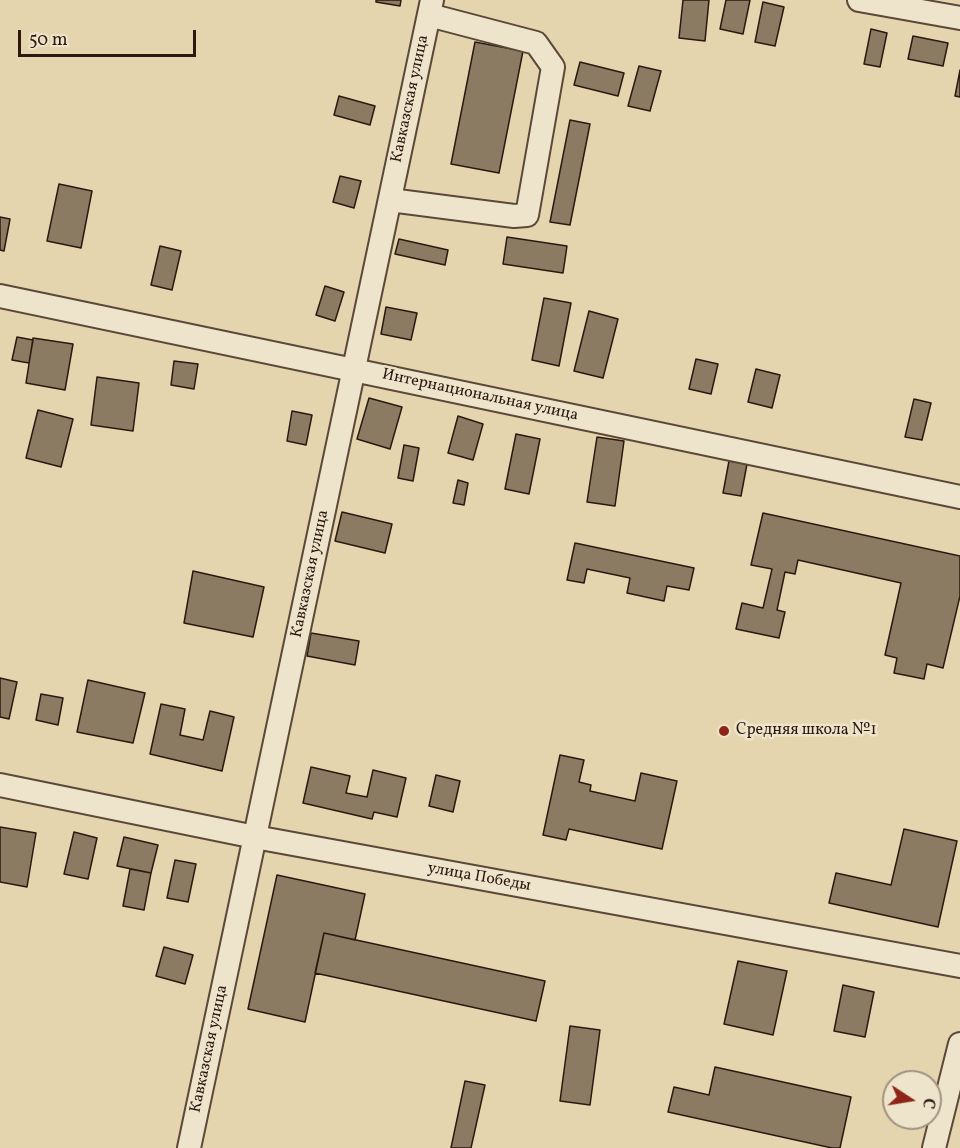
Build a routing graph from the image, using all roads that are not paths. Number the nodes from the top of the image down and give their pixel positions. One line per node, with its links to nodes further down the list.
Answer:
1 (859, 0): 3 (street)
2 (431, 7): 4 (street, Кавказская улица); 4 (street)
3 (960, 18)
4 (390, 200): 6 (street, Кавказская улица)
5 (0, 296): 6 (street, Интернациональная улица)
6 (355, 370): 7 (street, Интернациональная улица); 9 (street, Кавказская улица)
7 (960, 497)
8 (0, 785): 9 (street, улица Победы)
9 (255, 837): 10 (street, улица Победы); 12 (street, Кавказская улица)
10 (960, 966)
11 (960, 1044): 13 (street)
12 (189, 1148)
13 (934, 1148)

